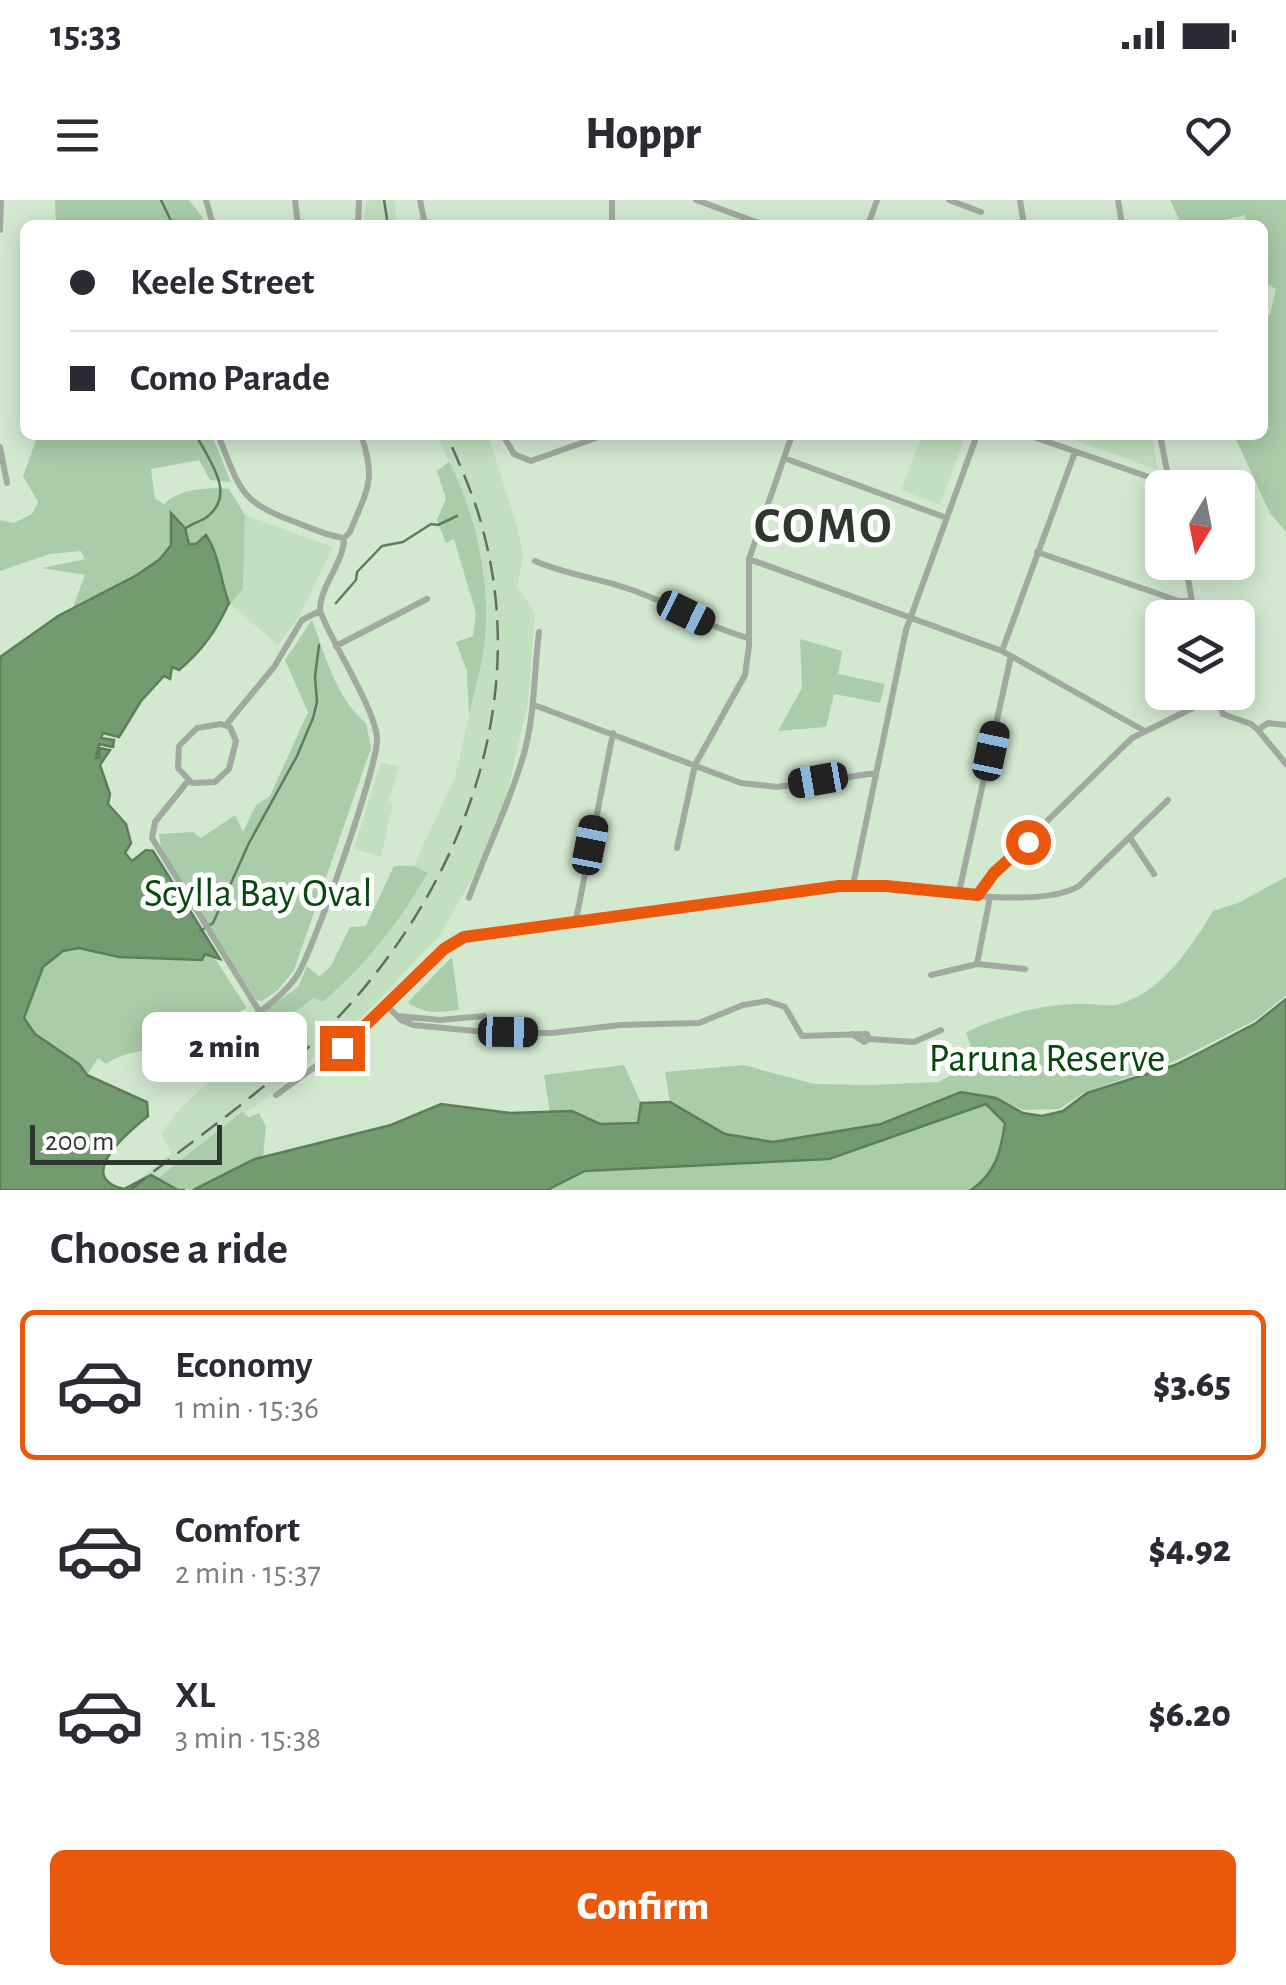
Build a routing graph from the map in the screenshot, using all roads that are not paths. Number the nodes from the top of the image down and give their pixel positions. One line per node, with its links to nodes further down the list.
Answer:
1 (1, 200): 6 (street)
2 (696, 200): 5 (street)
3 (948, 200): 4 (street)
4 (981, 212)
5 (750, 220)
6 (0, 230)
7 (220, 440): 22 (street)
8 (363, 440): 22 (street)
9 (506, 440): 10 (street)
10 (590, 440)
11 (790, 440): 17 (street)
12 (975, 440): 21 (street)
13 (1042, 440): 16 (street)
14 (1161, 440): 18 (street)
15 (0, 447): 20 (street)
16 (1075, 452): 19 (street); 23 (street)
17 (784, 458): 21 (street); 24 (street)
18 (1167, 470)
19 (1145, 477)
20 (7, 483)
21 (946, 518): 31 (street)
22 (344, 538): 30 (street)
23 (1037, 552): 28 (street); 35 (street)
24 (749, 559): 31 (street); 33 (street)
25 (535, 561): 33 (street)
26 (1188, 580): 29 (street)
27 (427, 599): 34 (street)
28 (1177, 600)
29 (1192, 600)
30 (320, 611): 34 (street); 41 (street)
31 (910, 618): 35 (street); 47 (street)
32 (539, 632): 37 (street)
33 (749, 638): 46 (street)
34 (336, 646): 63 (street)
35 (1002, 651): 36 (street)
36 (1011, 656): 42 (street); 54 (street)
37 (534, 705): 44 (street); 57 (street)
38 (1184, 710): 42 (street)
39 (1221, 710): 43 (street)
40 (1286, 724): 43 (street)
41 (226, 725): 48 (street); 48 (street)
42 (1143, 730): 55 (street)
43 (1258, 730): 45 (street)
44 (613, 733): 46 (street); 58 (street)
45 (1286, 764)
46 (695, 765): 47 (street); 51 (street)
47 (876, 773): 53 (street)
48 (188, 781): 63 (street)
49 (1168, 800): 50 (street)
50 (1130, 838): 52 (street); 56 (street)
51 (677, 848)
52 (1154, 874)
53 (852, 885): 54 (street); 58 (street)
54 (959, 892): 55 (street)
55 (978, 895): 56 (street)
56 (990, 897): 59 (street)
57 (468, 898)
58 (576, 920): 62 (street)
59 (976, 964): 60 (street); 61 (street)
60 (1025, 968)
61 (931, 975)
62 (386, 1005): 64 (street); 68 (street)
63 (259, 1012): 67 (street)
64 (396, 1016): 65 (street); 66 (street)
65 (484, 1016)
66 (941, 1030)
67 (221, 1042)
68 (276, 1096)

